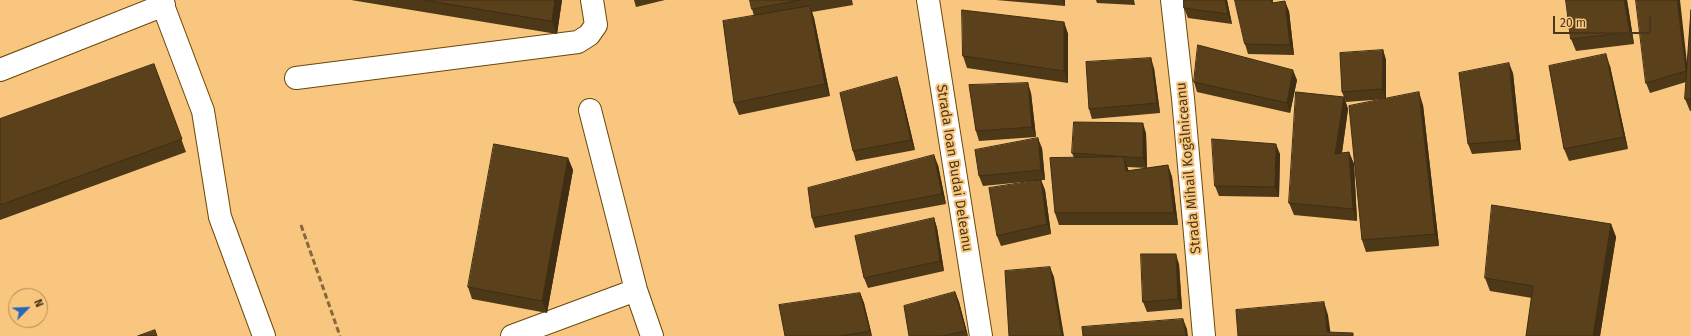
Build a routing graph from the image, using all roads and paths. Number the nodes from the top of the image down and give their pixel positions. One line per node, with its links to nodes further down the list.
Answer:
1 (592, 0): 6 (street)
2 (928, 0): 12 (street, Strada Ioan Budai Deleanu)
3 (1172, 0): 13 (street, Strada Mihail Kogălniceanu)
4 (162, 3): 5 (street); 9 (street)
5 (0, 70)
6 (296, 78)
7 (590, 110): 8 (street)
8 (636, 290): 10 (street); 11 (street)
9 (264, 336)
10 (512, 336)
11 (652, 336)
12 (981, 336)
13 (1204, 336)

